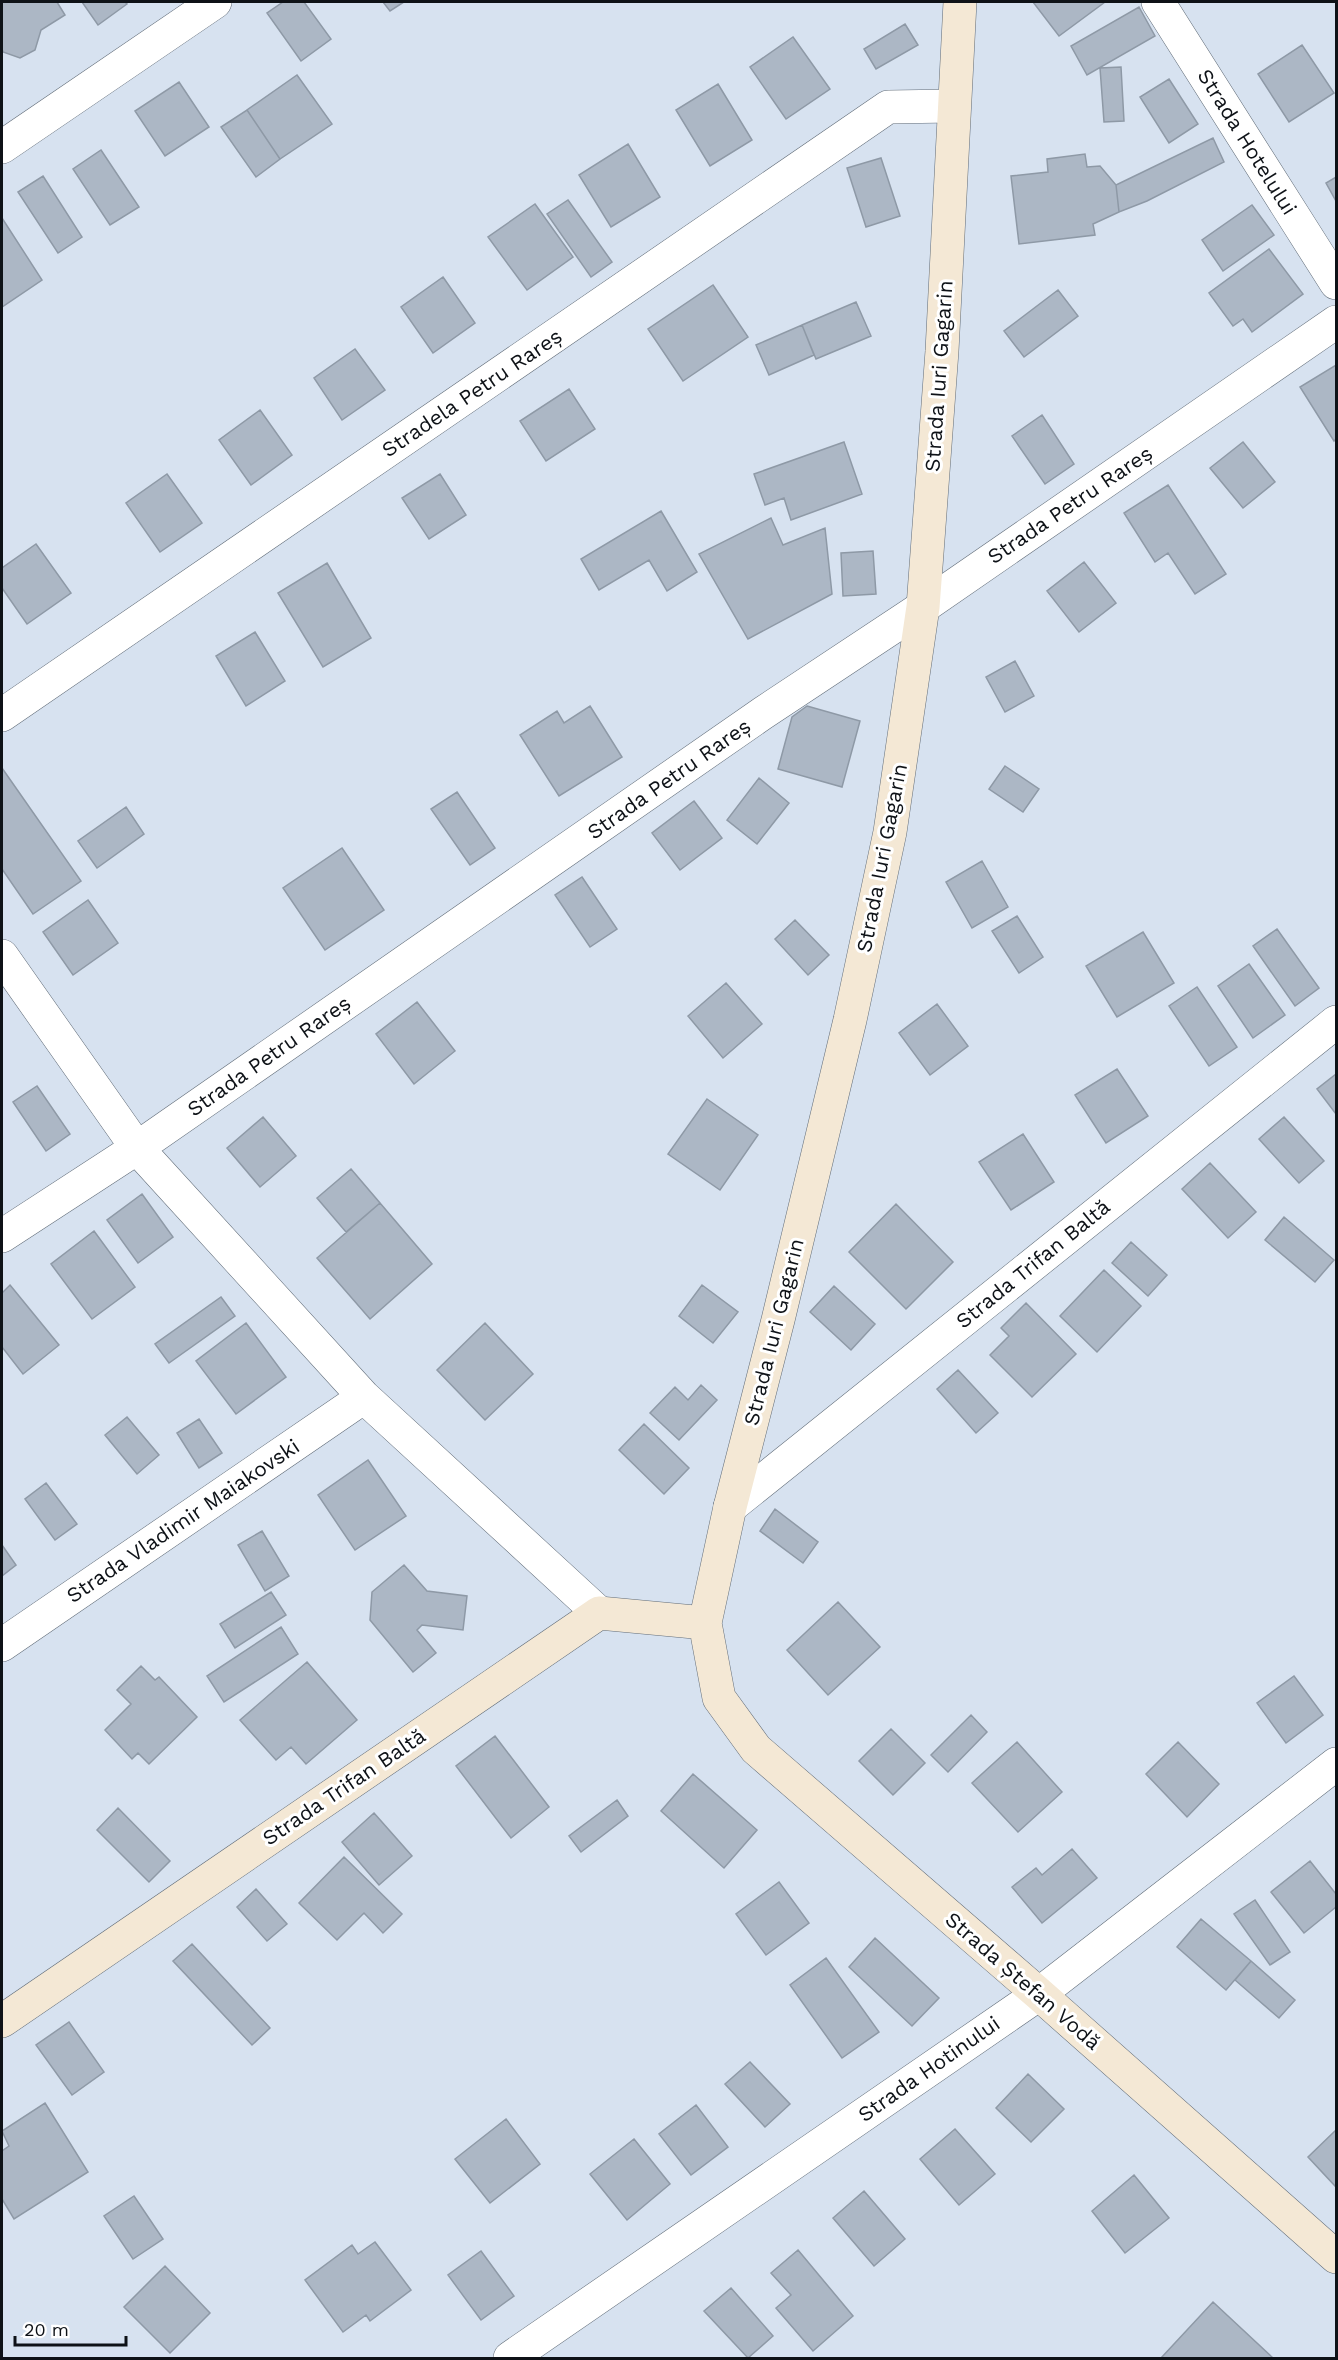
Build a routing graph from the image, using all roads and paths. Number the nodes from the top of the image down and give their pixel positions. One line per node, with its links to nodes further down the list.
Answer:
1 (215, 2): 5 (street)
2 (960, 2): 4 (main road, Strada Iuri Gagarin)
3 (1158, 2): 6 (street, Strada Hotelului)
4 (953, 106): 8 (main road, Strada Iuri Gagarin); 9 (street, Stradela Petru Rareș)
5 (2, 147)
6 (1336, 284)
7 (1336, 322): 8 (street, Strada Petru Rareș)
8 (923, 607): 12 (street, Strada Petru Rareș); 15 (main road, Strada Iuri Gagarin)
9 (2, 716)
10 (2, 956): 12 (street)
11 (1336, 1022): 15 (street, Strada Trifan Baltă)
12 (137, 1148): 13 (street, Strada Petru Rareș); 14 (street)
13 (2, 1236)
14 (364, 1397): 16 (street); 18 (street, Strada Vladimir Maiakovski)
15 (730, 1507): 17 (main road, Strada Iuri Gagarin)
16 (599, 1613): 17 (main road); 22 (main road, Strada Trifan Baltă)
17 (705, 1623): 19 (main road, Strada Iuri Gagarin)
18 (2, 1645)
19 (719, 1698): 21 (main road, Strada Ștefan Vodă)
20 (1336, 1764): 21 (street, Strada Hotinului)
21 (1039, 1994): 23 (main road, Strada Ștefan Vodă); 24 (street, Strada Hotinului)
22 (2, 2021)
23 (1336, 2257)
24 (510, 2358)

